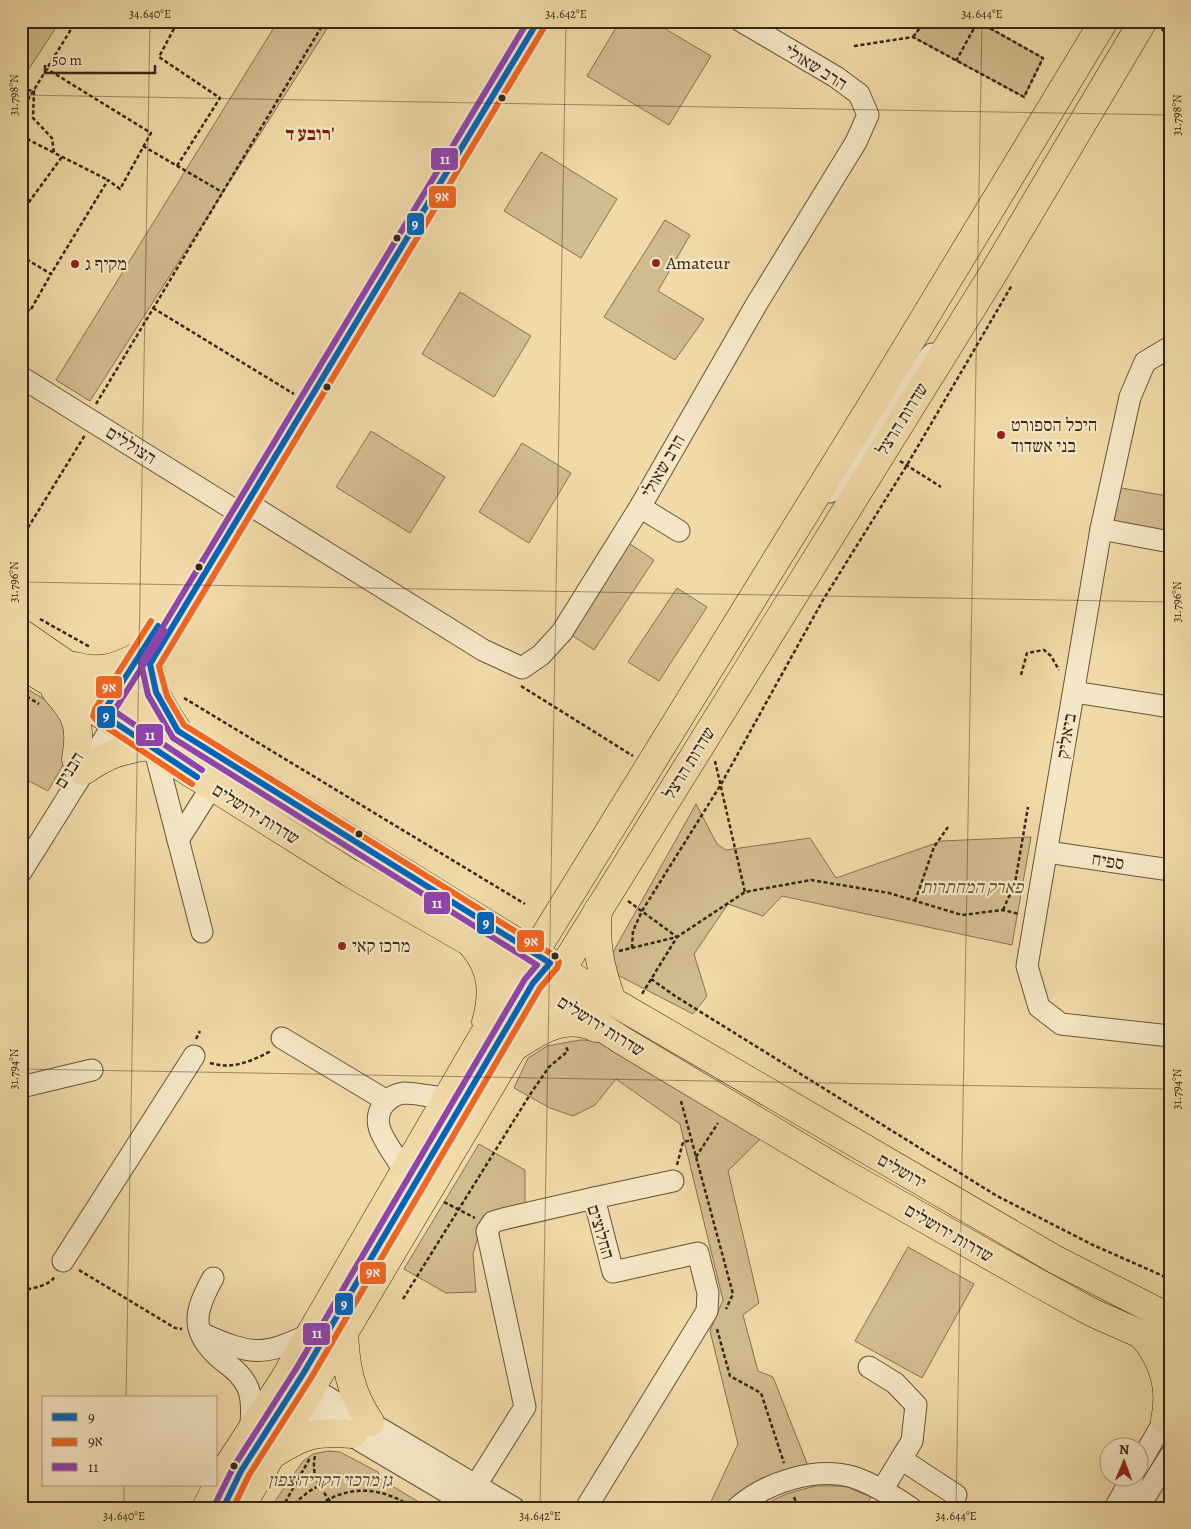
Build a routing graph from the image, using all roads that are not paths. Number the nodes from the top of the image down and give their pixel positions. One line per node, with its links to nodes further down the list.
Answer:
1 (538, 21): 14 (street, הבנים)
2 (740, 21): 13 (street, הרב שאולי)
3 (1104, 21): 7 (main road, שדרות הרצל)
4 (1132, 21): 6 (street)
5 (1151, 29): 6 (main road, שדרות הרצל)
6 (1103, 88): 8 (main road, שדרות הרצל)
7 (944, 286): 11 (street); 18 (main road, שדרות הרצל)
8 (975, 302): 11 (street); 12 (main road, שדרות הרצל)
9 (1170, 347): 15 (street, ביאליק)
10 (21, 377): 14 (street, הצוללים)
11 (901, 391): 12 (street)
12 (871, 453): 18 (street); 26 (main road, שדרות הרצל)
13 (640, 507): 14 (street, הרב שאולי); 16 (street)
14 (244, 508): 20 (street, הבנים)
15 (1101, 529): 17 (street); 22 (street, ביאליק)
16 (679, 531)
17 (1170, 542)
18 (780, 553): 38 (main road, שדרות הרצל)
19 (30, 621): 21 (main road, שדרות ירושלים)
20 (144, 660): 23 (main road); 23 (street, הבנים); 25 (main road)
21 (44, 669): 23 (main road, שדרות ירושלים); 23 (main road); 28 (main road)
22 (1074, 689): 24 (street); 32 (street, ביאליק)
23 (114, 700): 25 (main road, שדרות ירושלים); 27 (main road, שדרות ירושלים); 28 (street, הבנים)
24 (1170, 707)
25 (178, 731): 38 (main road, שדרות ירושלים)
26 (703, 740): 35 (main road, שדרות הרצל); 38 (street)
27 (152, 748): 28 (main road); 29 (main road, שדרות ירושלים); 30 (street)
28 (79, 765): 31 (street, הבנים); 34 (street, הבנים)
29 (212, 786): 30 (street); 37 (main road, שדרות ירושלים)
30 (178, 840): 36 (street)
31 (21, 846)
32 (1047, 852): 33 (street, ספיח); 41 (street, ביאליק)
33 (1170, 870)
34 (21, 872)
35 (604, 899): 38 (main road, שדרות הרצל); 39 (main road)
36 (202, 932)
37 (468, 941): 38 (main road, שדרות ירושלים); 40 (main road)
38 (541, 970): 39 (main road, שדרות ירושלים); 40 (main road, שדרות הרצל); 43 (main road, שדרות ירושלים); 44 (main road, שדרות הרצל); 48 (street)
39 (622, 1006): 56 (main road, ירושלים)
40 (482, 1036): 48 (main road, שדרות הרצל)
41 (1170, 1036)
42 (282, 1038): 49 (street)
43 (623, 1041): 44 (main road); 60 (main road, שדרות ירושלים)
44 (513, 1048): 57 (main road, שדרות הרצל)
45 (194, 1056): 54 (street)
46 (92, 1070): 47 (street)
47 (21, 1087)
48 (459, 1093): 49 (street); 50 (main road, שדרות הרצל); 52 (street); 63 (street)
49 (386, 1101): 50 (street)
50 (403, 1170): 52 (main road, שדרות הרצל)
51 (673, 1181): 53 (street)
52 (388, 1197): 59 (main road, שדרות הרצל)
53 (594, 1198): 72 (street, החלוצים); 82 (street, החלוצים)
54 (63, 1260)
55 (213, 1278): 58 (street)
56 (1165, 1314)
57 (344, 1330): 63 (main road, שדרות הרצל); 65 (main road)
58 (200, 1333): 59 (street); 66 (street)
59 (310, 1334): 63 (main road, שדרות הרצל)
60 (1142, 1335): 61 (main road, שדרות ירושלים); 64 (main road)
61 (1170, 1347)
62 (869, 1367): 70 (street)
63 (296, 1390): 65 (street); 66 (main road, שדרות הרצל); 69 (main road, שדרות הרצל); 78 (street)
64 (1167, 1416): 67 (street)
65 (361, 1428): 69 (main road); 72 (street); 80 (street)
66 (250, 1431): 71 (main road, שדרות הרצל)
67 (1148, 1449)
68 (1170, 1456): 86 (street)
69 (269, 1457): 79 (main road, שדרות הרצל)
70 (901, 1459): 75 (street); 76 (street)
71 (218, 1485)
72 (476, 1485): 81 (street)
73 (217, 1486): 77 (main road, שדרות הרצל)
74 (1127, 1486): 85 (street)
75 (882, 1490): 83 (street); 84 (street)
76 (956, 1494)
77 (206, 1508)
78 (223, 1508)
79 (240, 1508)
80 (474, 1508)
81 (514, 1508)
82 (586, 1508)
83 (737, 1508)
84 (911, 1508)
85 (1115, 1508)
86 (1138, 1508)

